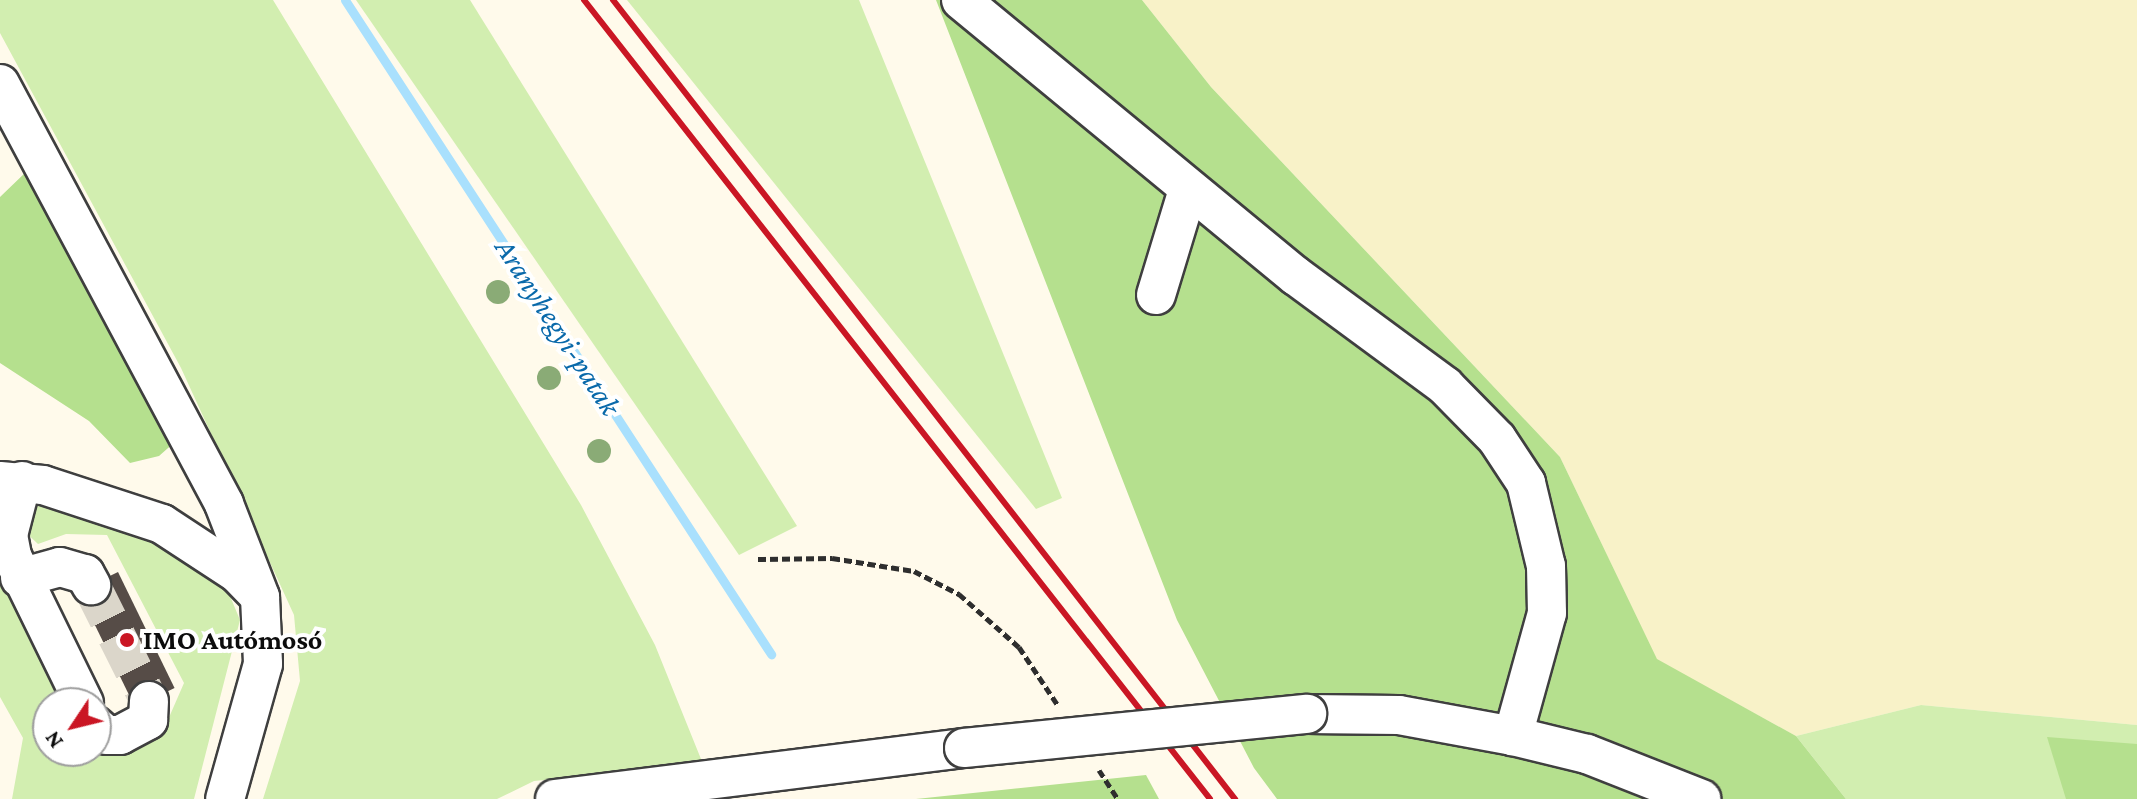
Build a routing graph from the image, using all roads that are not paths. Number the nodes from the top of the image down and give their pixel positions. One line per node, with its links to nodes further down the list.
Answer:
1 (961, 0): 3 (street)
2 (0, 84): 8 (street)
3 (1188, 190): 4 (street); 12 (street)
4 (1156, 295)
5 (11, 481): 6 (street); 8 (street)
6 (20, 578): 7 (street); 9 (street)
7 (91, 585)
8 (260, 597): 13 (street)
9 (76, 687)
10 (149, 701): 11 (street)
11 (112, 732)
12 (1513, 736): 14 (street, bridge); 15 (street)
13 (225, 799)
14 (555, 799)
15 (1701, 799)

